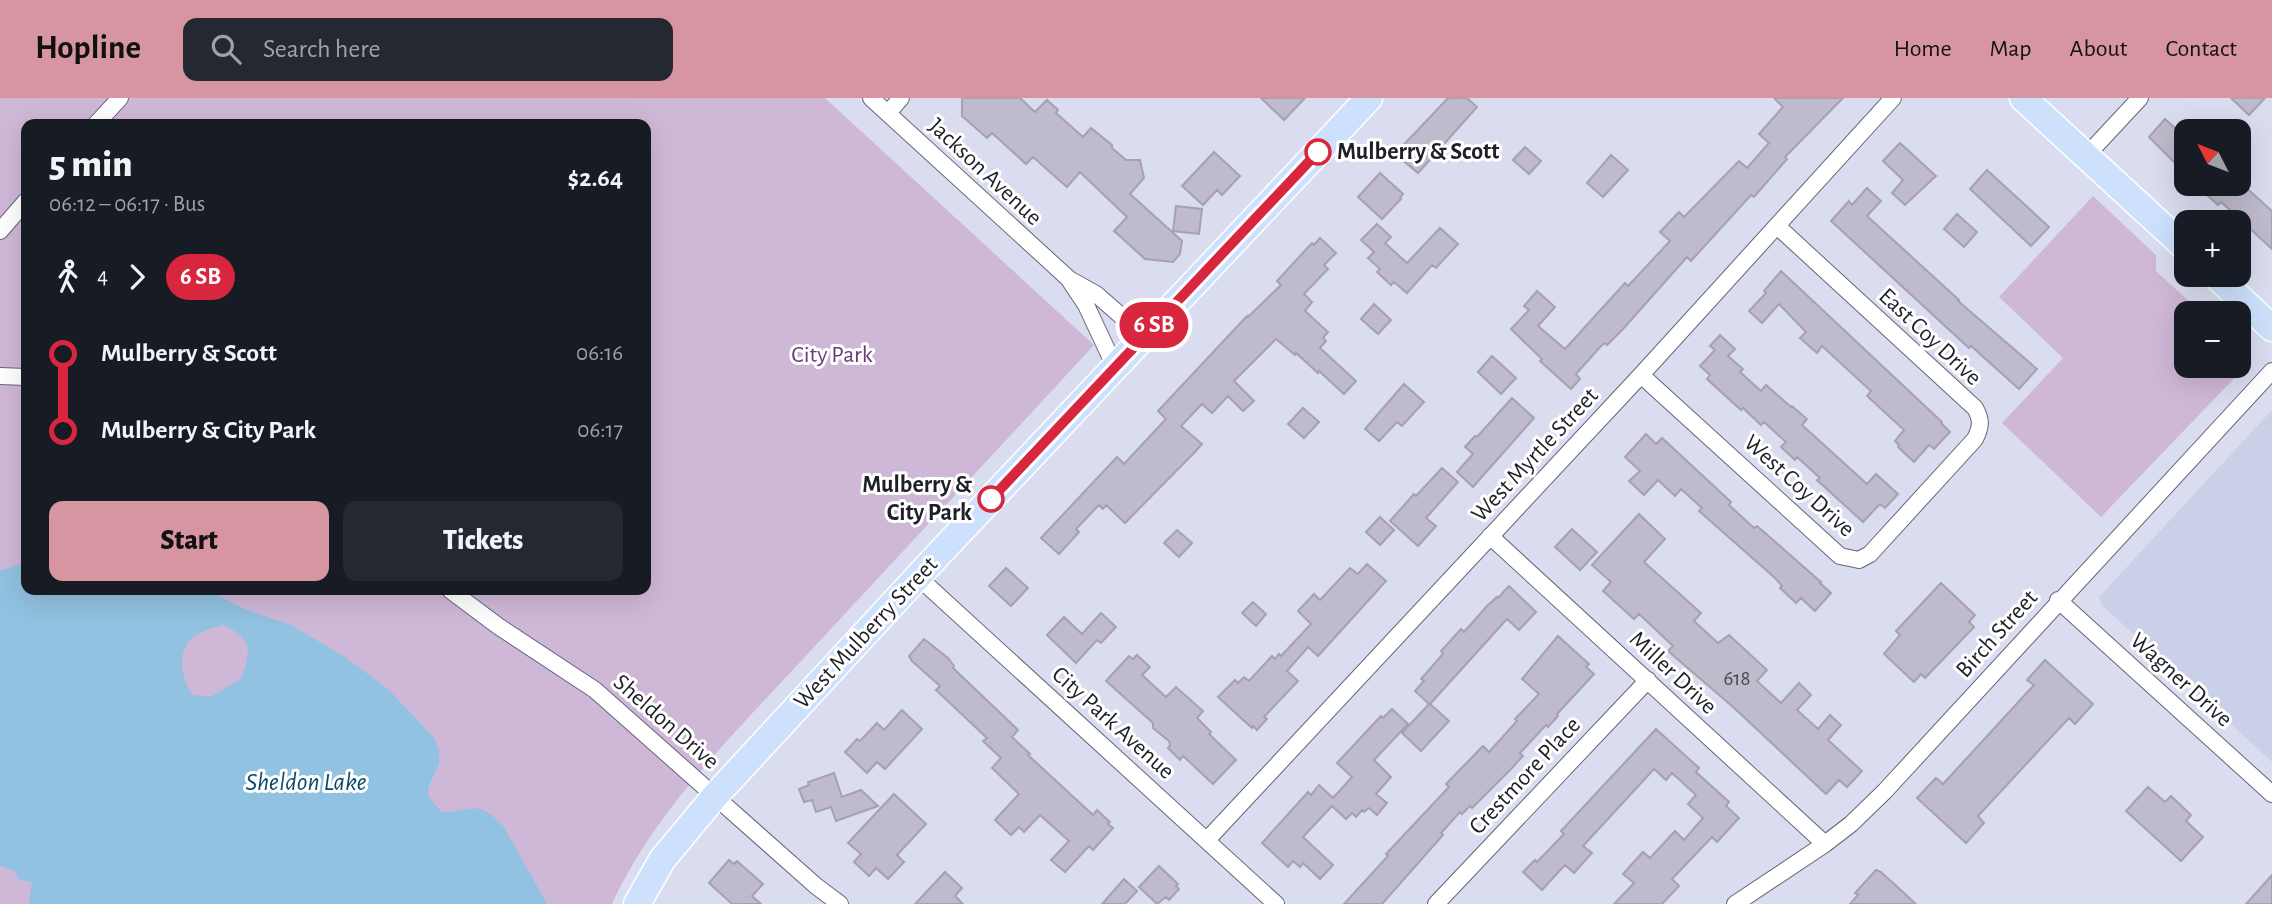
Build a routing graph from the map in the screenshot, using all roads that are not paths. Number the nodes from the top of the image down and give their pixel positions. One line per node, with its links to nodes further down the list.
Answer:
1 (120, 98): 9 (street)
2 (871, 98): 8 (street, Jackson Avenue)
3 (901, 98): 8 (street)
4 (1369, 98): 18 (main road, West Mulberry Street)
5 (1893, 98): 12 (street, West Myrtle Street)
6 (2024, 98): 10 (main road)
7 (2140, 98): 10 (street)
8 (887, 113): 15 (street, Jackson Avenue)
9 (101, 119)
10 (2086, 156): 14 (main road)
11 (21, 207): 13 (street)
12 (1777, 226): 21 (street, West Myrtle Street); 24 (street, East Coy Drive)
13 (0, 231)
14 (2174, 237)
15 (1069, 279): 18 (street, Jackson Avenue); 19 (street, Jackson Avenue)
16 (2228, 287): 17 (main road)
17 (2272, 328)
18 (1144, 336): 19 (main road, West Mulberry Street)
19 (1115, 367): 26 (main road, West Mulberry Street)
20 (2272, 371): 28 (street, Birch Street)
21 (1641, 375): 24 (street, West Coy Drive); 25 (street, West Myrtle Street)
22 (0, 376): 23 (street)
23 (21, 377)
24 (1926, 493)
25 (1490, 536): 29 (street, Miller Drive); 32 (street, West Myrtle Street)
26 (918, 576): 31 (main road, West Mulberry Street); 32 (street, City Park Avenue)
27 (457, 595): 31 (street, Sheldon Drive)
28 (2059, 600): 30 (street, Wagner Drive); 33 (street, Birch Street)
29 (1647, 680): 33 (street, Miller Drive); 37 (street, Crestmore Place)
30 (2272, 794)
31 (715, 796): 34 (main road, West Mulberry Street); 35 (street, Sheldon Drive)
32 (1207, 840): 36 (street, City Park Avenue)
33 (1825, 844): 38 (street, Birch Street)
34 (637, 904)
35 (840, 904)
36 (1276, 904)
37 (1436, 904)
38 (1735, 904)

